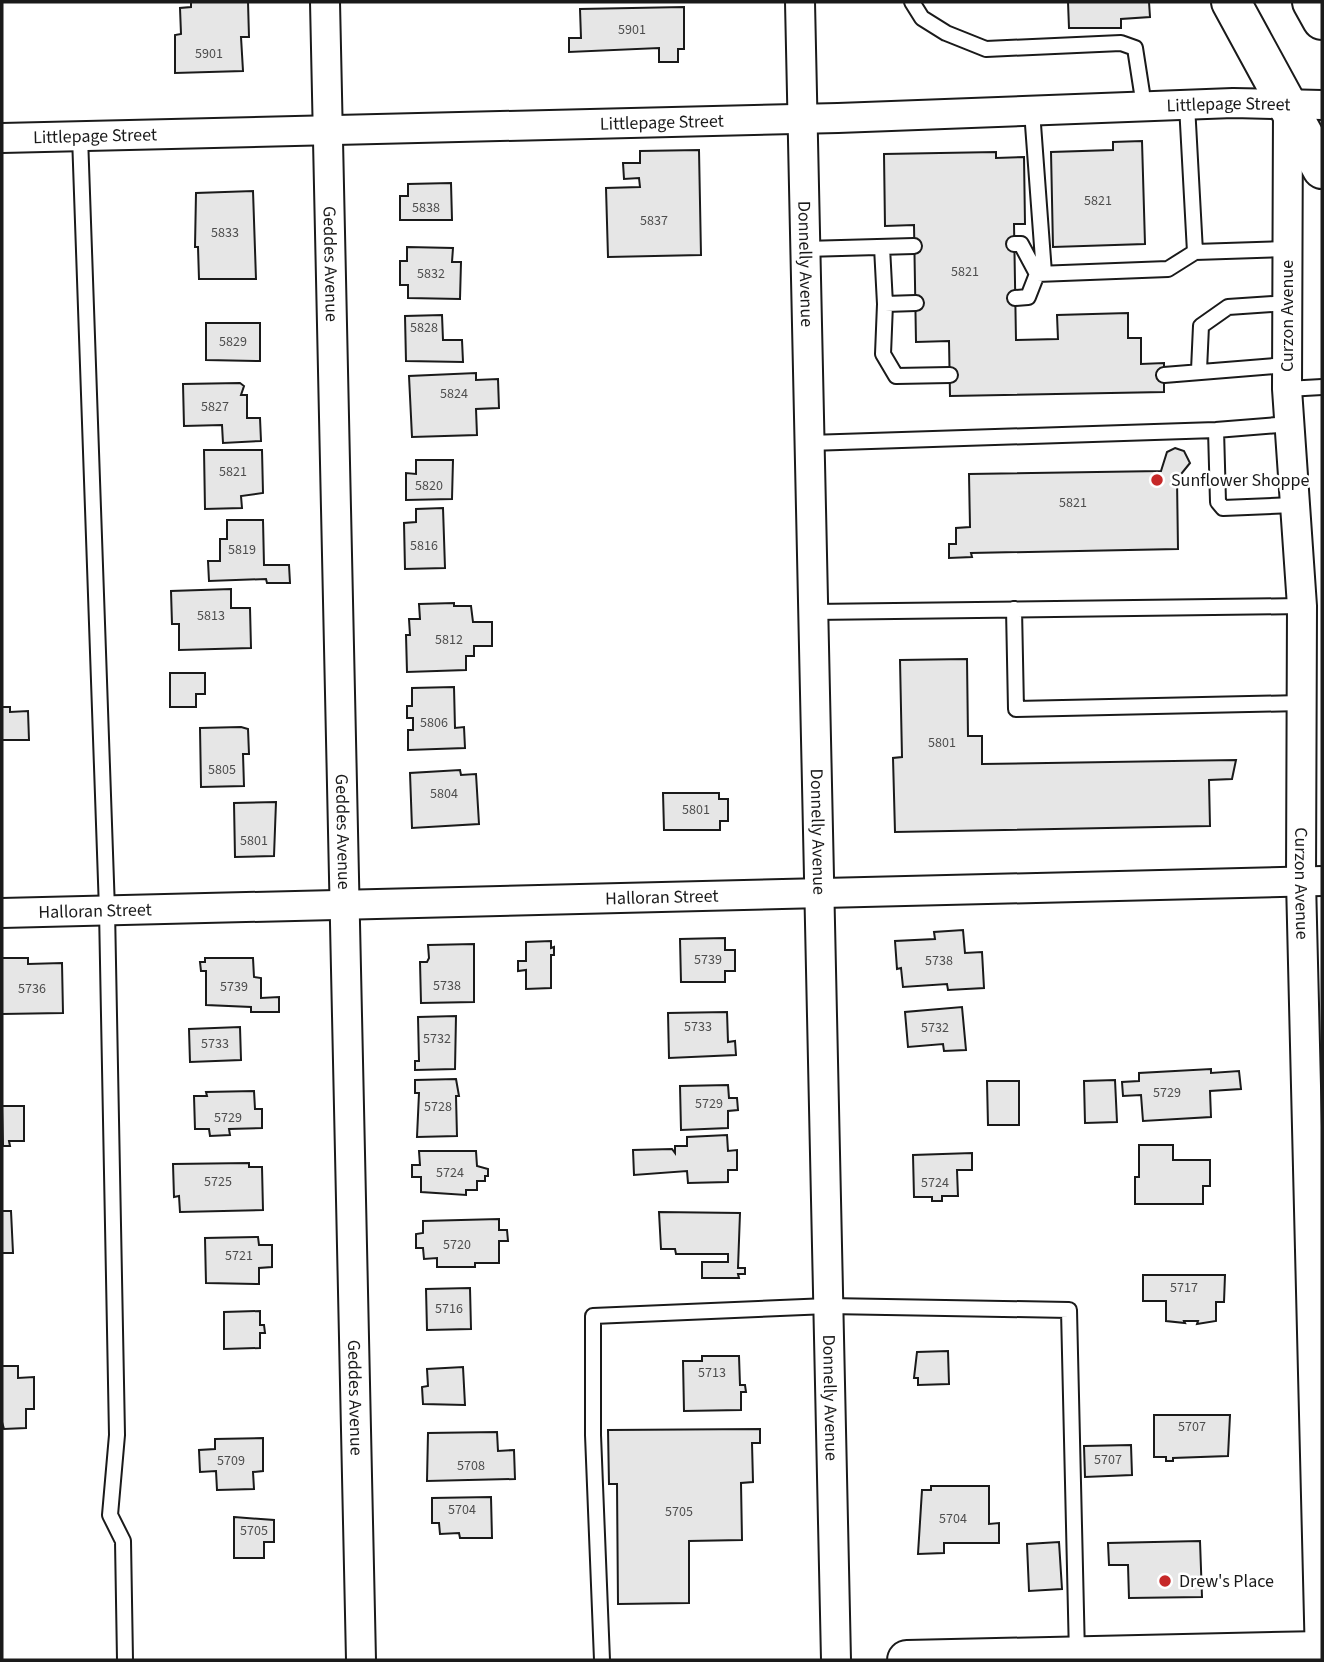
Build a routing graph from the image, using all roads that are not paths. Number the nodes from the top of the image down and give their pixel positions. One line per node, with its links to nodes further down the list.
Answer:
1 (325, 2): 12 (street, Geddes Avenue)
2 (800, 2): 11 (street, Donnelly Avenue)
3 (912, 2): 9 (lane)
4 (1231, 2): 8 (street)
5 (1312, 2): 6 (street)
6 (1322, 20)
7 (1187, 105): 8 (street, Littlepage Street); 9 (street, Littlepage Street); 21 (lane)
8 (1305, 105): 15 (street); 20 (street, Curzon Avenue)
9 (1144, 106): 10 (street, Littlepage Street)
10 (1032, 111): 11 (street, Littlepage Street); 22 (lane)
11 (802, 119): 12 (street, Littlepage Street); 19 (street, Donnelly Avenue)
12 (329, 130): 13 (street, Littlepage Street); 42 (street, Geddes Avenue)
13 (80, 136): 14 (street, Littlepage Street); 43 (lane)
14 (2, 138)
15 (1322, 169)
16 (1014, 244): 22 (lane)
17 (915, 246): 18 (lane)
18 (882, 247): 19 (lane); 26 (lane)
19 (805, 249): 34 (street, Donnelly Avenue)
20 (1287, 249): 21 (lane); 25 (street, Curzon Avenue)
21 (1195, 252): 22 (lane)
22 (1041, 273): 23 (lane)
23 (1015, 298)
24 (916, 303): 26 (lane)
25 (1287, 303): 27 (lane); 30 (street, Curzon Avenue)
26 (885, 304): 28 (lane)
27 (1199, 370): 29 (lane); 30 (lane)
28 (950, 375)
29 (1164, 375)
30 (1287, 377): 31 (lane); 32 (street, Curzon Avenue)
31 (1322, 387)
32 (1290, 424): 33 (lane); 35 (street, Curzon Avenue)
33 (1216, 430): 34 (lane); 35 (lane)
34 (809, 443): 38 (street, Donnelly Avenue)
35 (1293, 505): 36 (street, Curzon Avenue)
36 (1302, 606): 37 (lane); 39 (street, Curzon Avenue)
37 (1014, 609): 38 (lane); 39 (lane)
38 (813, 612): 41 (street, Donnelly Avenue)
39 (1308, 690): 40 (street, Curzon Avenue)
40 (1311, 881): 41 (street, Halloran Street); 46 (street, Curzon Avenue)
41 (819, 893): 42 (street, Halloran Street); 45 (street, Donnelly Avenue)
42 (347, 904): 43 (street, Halloran Street); 49 (street, Geddes Avenue)
43 (107, 910): 44 (street, Halloran Street); 48 (lane)
44 (2, 912)
45 (828, 1306): 47 (lane); 50 (lane); 51 (street, Donnelly Avenue)
46 (1320, 1654): 47 (street)
47 (1077, 1658): 52 (street)
48 (125, 1660)
49 (361, 1660)
50 (602, 1660)
51 (836, 1660)
52 (907, 1660)

